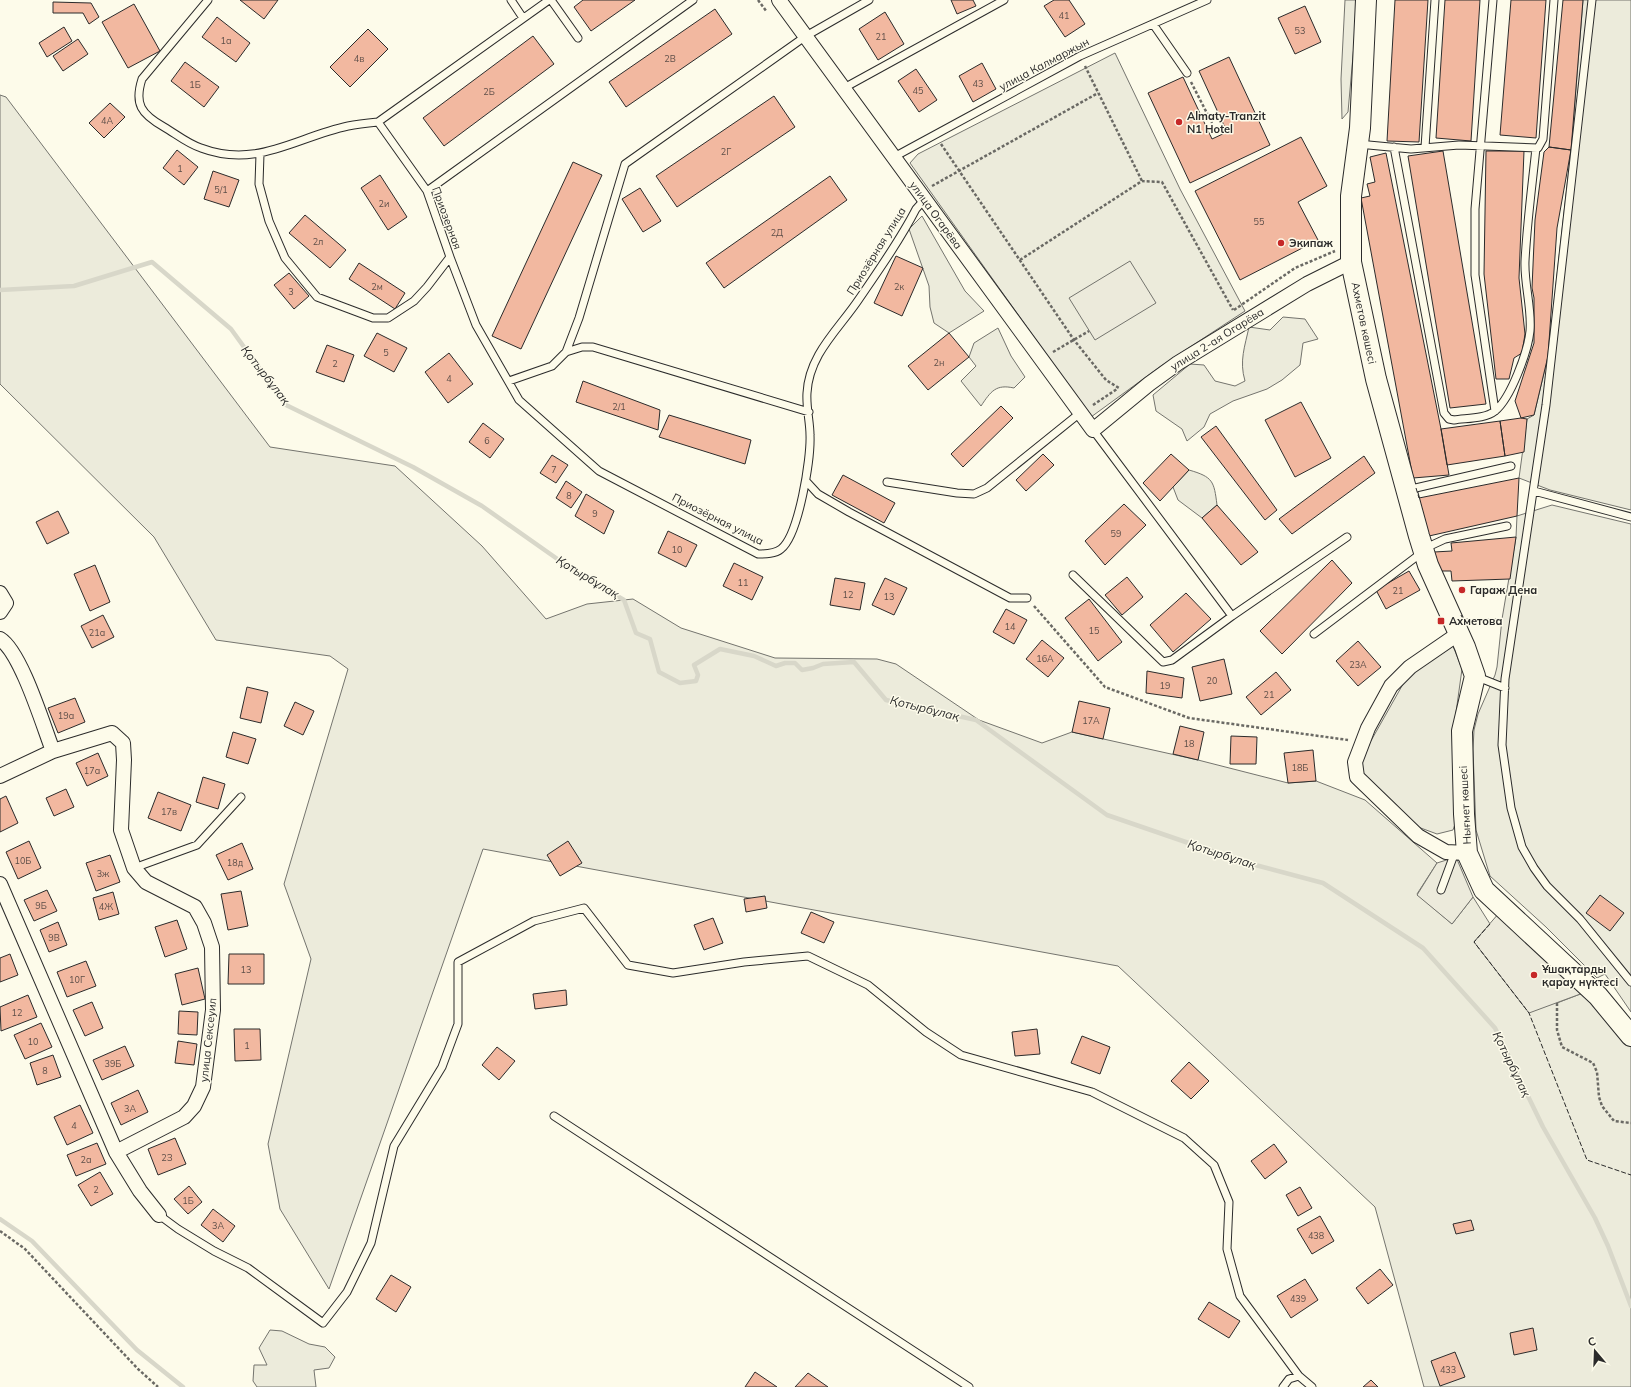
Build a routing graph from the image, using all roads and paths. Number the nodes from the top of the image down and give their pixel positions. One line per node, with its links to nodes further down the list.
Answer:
1 (208, 0): 30 (lane)
2 (512, 0): 14 (lane)
3 (550, 0): 14 (lane); 17 (lane)
4 (693, 0): 35 (lane)
5 (779, 0): 16 (street, улица Огарёва)
6 (869, 0): 16 (lane)
7 (1004, 0): 20 (lane)
8 (1208, 0): 15 (lane, улица Калмаржын)
9 (1366, 0): 25 (main road, Ахметов көшесі)
10 (1435, 0): 28 (lane)
11 (1493, 0): 26 (lane)
12 (1554, 0): 29 (lane)
13 (1592, 0): 55 (lane)
14 (523, 18): 22 (lane)
15 (1153, 24): 18 (lane, улица Калмаржын); 19 (lane)
16 (806, 36): 20 (street, улица Огарёва); 43 (lane)
17 (578, 38)
18 (1080, 56): 21 (path); 24 (lane, улица Калмаржын)
19 (1187, 72): 23 (path)
20 (844, 88): 31 (street, улица Огарёва)
21 (1098, 93): 32 (path); 33 (path)
22 (378, 122): 30 (lane); 35 (lane, Приозерная)
23 (1212, 123)
24 (935, 135): 31 (lane, улица Калмаржын); 32 (path)
25 (1358, 144): 27 (lane); 39 (main road, Ахметов көшесі)
26 (1481, 146): 28 (lane); 29 (lane); 47 (lane)
27 (1394, 148): 28 (lane); 47 (lane)
28 (1425, 148)
29 (1536, 148): 47 (lane)
30 (260, 154): 37 (lane, Приозерная)
31 (894, 157): 36 (street, улица Огарёва)
32 (960, 171): 34 (path); 38 (path)
33 (1142, 181): 38 (path); 40 (path)
34 (932, 186)
35 (427, 192): 37 (lane, Приозерная)
36 (925, 199): 44 (street, улица Огарёва); 48 (lane, Приозёрная улица)
37 (450, 257): 45 (lane, Приозёрная улица)
38 (1020, 260): 42 (path)
39 (1351, 262): 50 (street, улица 2-ая Огарёва); 54 (main road, Ахметов көшесі)
40 (1233, 310)
41 (1089, 331): 42 (path)
42 (1074, 340): 44 (path); 46 (path)
43 (566, 352): 45 (lane); 48 (lane)
44 (1041, 360): 49 (street, улица Огарёва)
45 (509, 381): 52 (lane, Приозёрная улица)
46 (1119, 388)
47 (1495, 411)
48 (809, 412): 52 (lane, Приозёрная улица)
49 (1080, 413): 50 (street, улица Огарёва); 53 (lane)
50 (1093, 430): 64 (lane)
51 (1511, 466): 54 (lane)
52 (806, 481): 62 (lane)
53 (887, 482)
54 (1407, 490): 59 (main road, Ахметов көшесі)
55 (1534, 491): 56 (lane); 69 (lane)
56 (1631, 517)
57 (1507, 526): 59 (lane)
58 (1347, 537): 64 (lane)
59 (1424, 551): 65 (lane); 66 (main road, Ахметов көшесі)
60 (1073, 575): 64 (lane)
61 (0, 593): 63 (street)
62 (1027, 598): 70 (path)
63 (0, 612)
64 (1232, 616)
65 (1314, 634)
66 (1458, 634): 68 (main road); 70 (street)
67 (0, 639): 71 (street)
68 (1475, 676): 69 (lane); 74 (main road, Нығмет көшесі)
69 (1505, 688): 78 (lane)
70 (1363, 742): 74 (street)
71 (53, 750): 72 (street, улица Сексеуил); 75 (street, улица Сексеуил)
72 (0, 776)
73 (241, 796): 75 (lane)
74 (1461, 853): 77 (lane); 80 (main road, Нығмет көшесі)
75 (134, 868): 83 (street, улица Сексеуил)
76 (0, 884): 83 (street)
77 (1441, 890)
78 (1631, 982)
79 (1556, 1003): 82 (path)
80 (1631, 1036)
81 (554, 1116): 88 (lane)
82 (1631, 1123)
83 (116, 1152): 84 (street)
84 (159, 1215): 86 (lane)
85 (0, 1231): 87 (path)
86 (1299, 1376): 89 (lane); 90 (lane)
87 (158, 1387)
88 (969, 1387)
89 (1283, 1387)
90 (1312, 1387)

